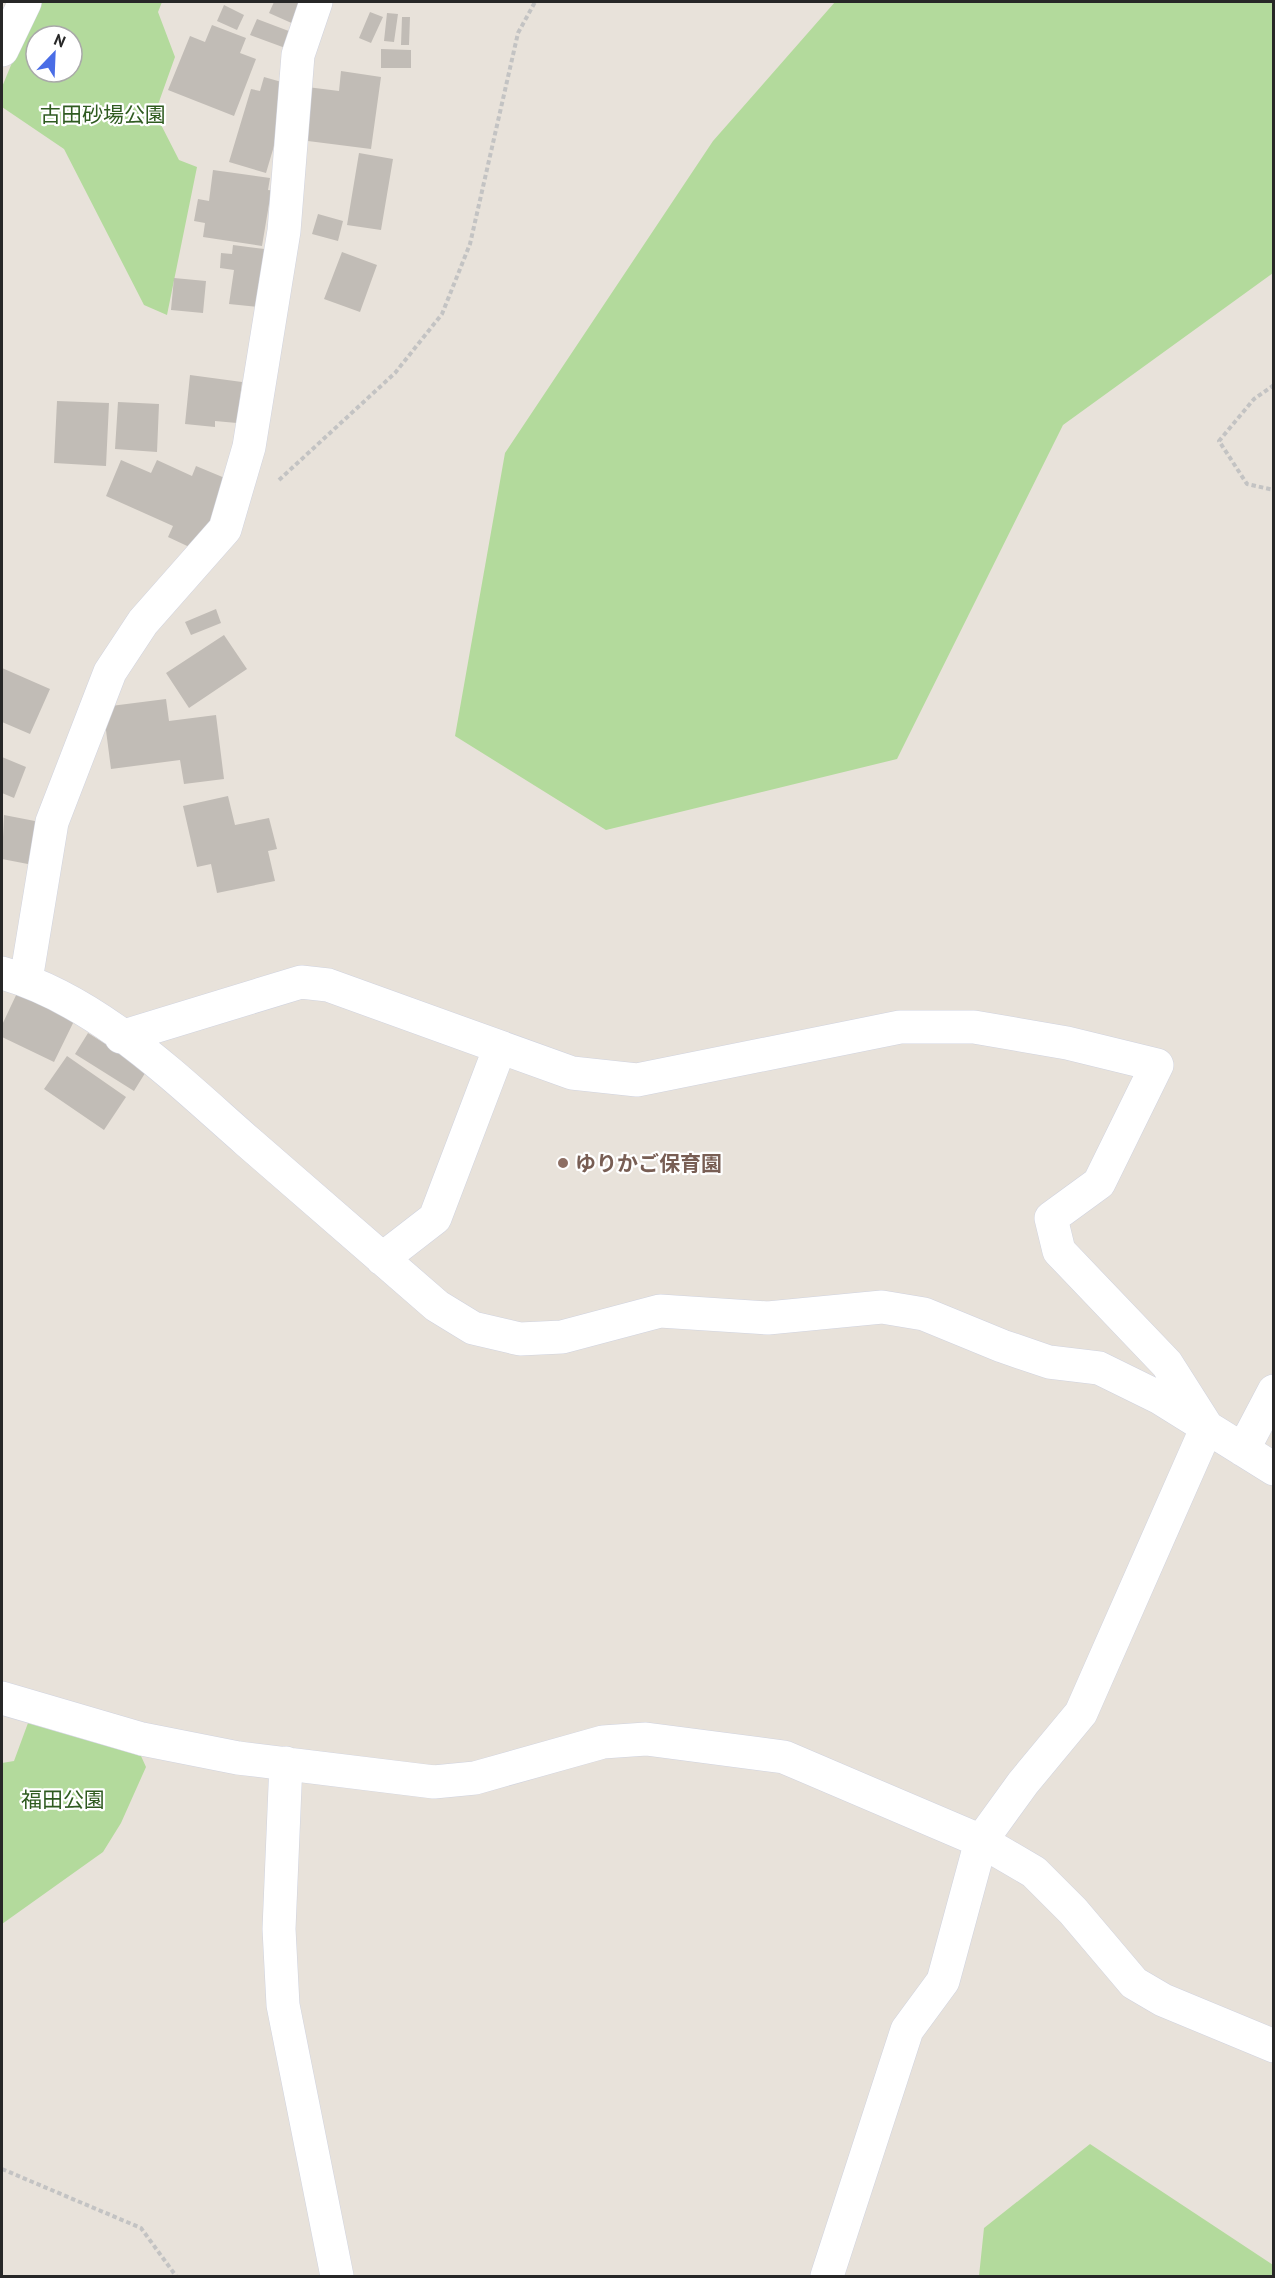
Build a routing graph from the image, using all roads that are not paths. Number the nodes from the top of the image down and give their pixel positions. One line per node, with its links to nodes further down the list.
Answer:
1 (26, 2): 3 (street)
2 (316, 2): 4 (street)
3 (2, 50)
4 (14, 976): 5 (street)
5 (121, 1037): 6 (street); 7 (street)
6 (500, 1047): 7 (street); 9 (street)
7 (382, 1259): 9 (street)
8 (1274, 1391): 10 (street)
9 (1207, 1427): 10 (street); 14 (street)
10 (1243, 1450): 11 (street)
11 (1274, 1469)
12 (2, 1698): 13 (street)
13 (286, 1763): 14 (street); 16 (street)
14 (981, 1840): 15 (street); 17 (street)
15 (1274, 2046)
16 (337, 2277)
17 (826, 2277)

